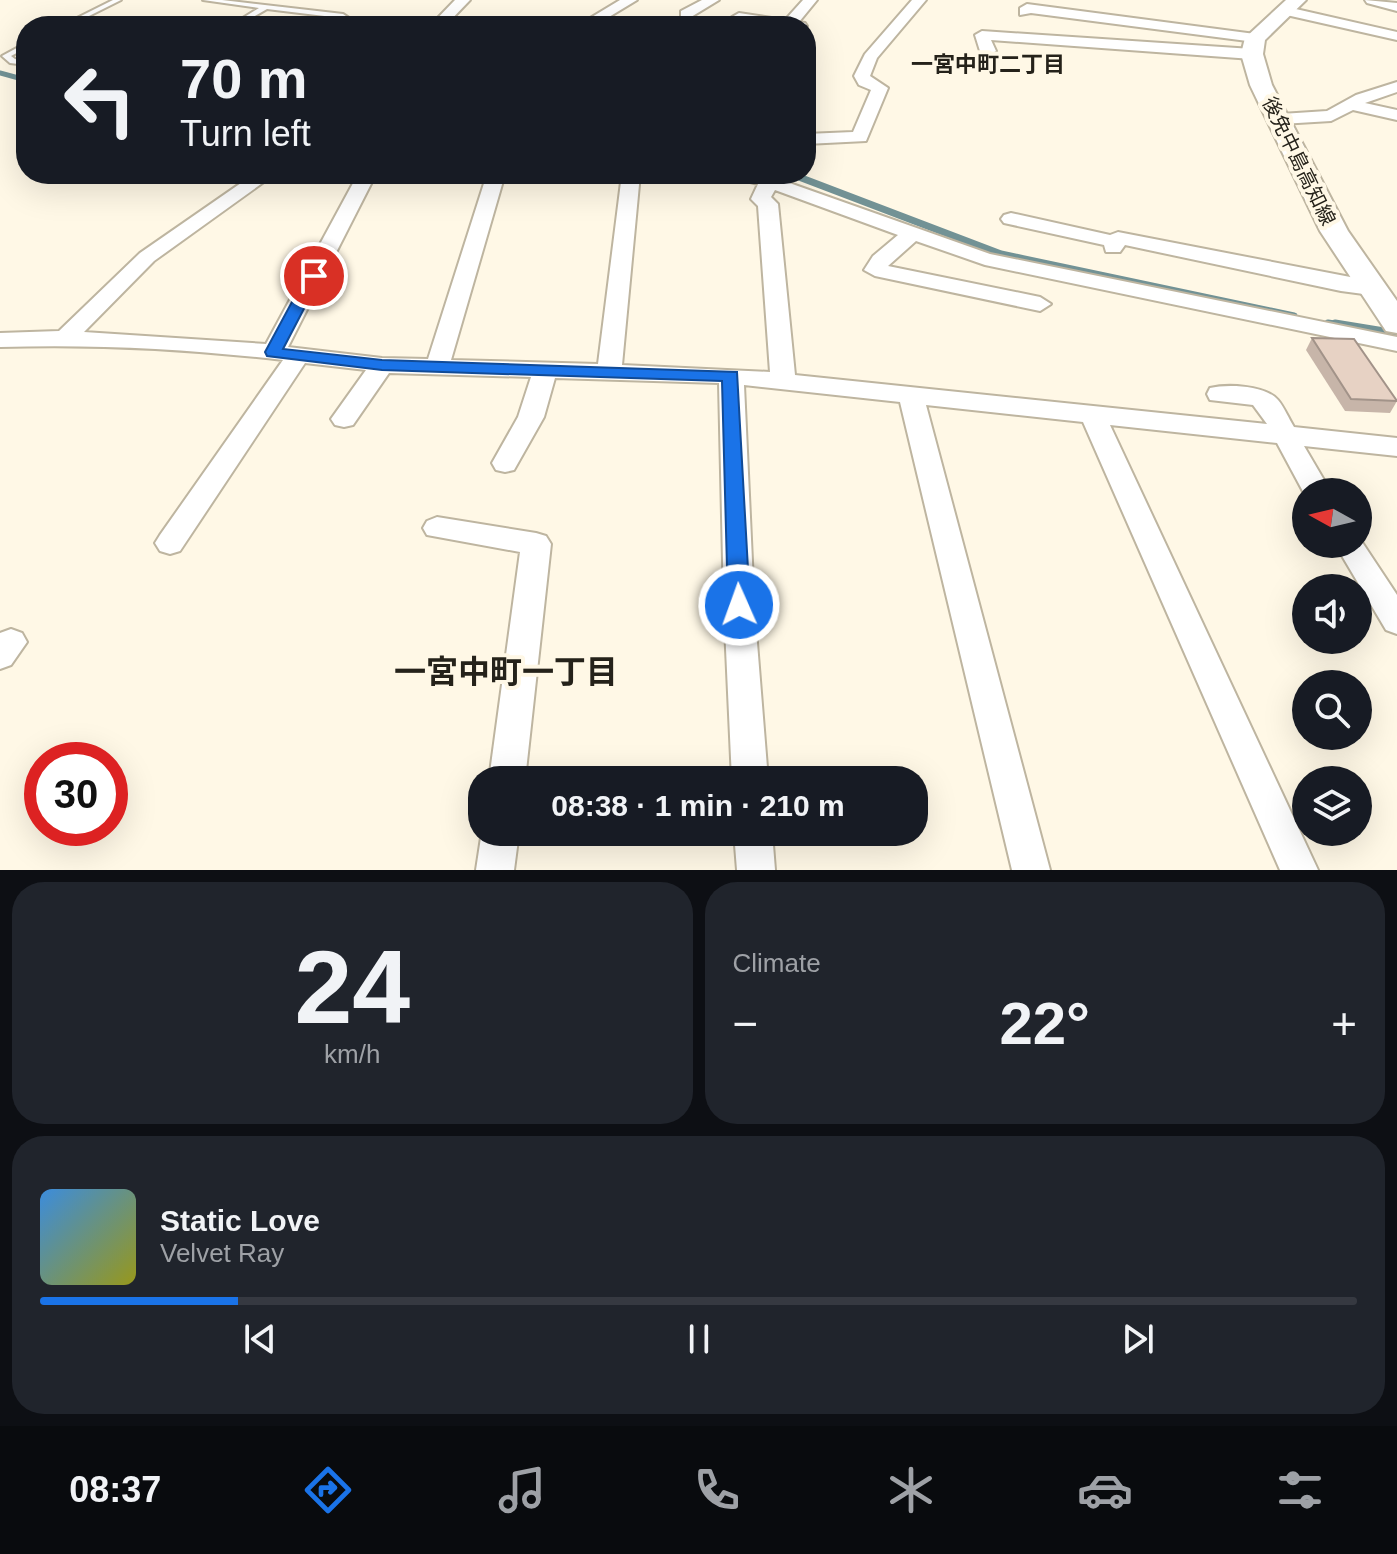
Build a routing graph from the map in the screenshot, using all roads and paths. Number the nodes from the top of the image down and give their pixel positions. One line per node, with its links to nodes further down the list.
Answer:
1 (118, 0): 13 (lane)
2 (206, 0): 9 (lane)
3 (463, 0): 16 (street)
4 (630, 0): 17 (street)
5 (712, 0): 12 (street)
6 (919, 0): 28 (street)
7 (1372, 0): 10 (street)
8 (1292, 5): 18 (street); 20 (main road)
9 (266, 7): 14 (lane); 15 (lane)
10 (1394, 11): 18 (street)
11 (1025, 12): 20 (street)
12 (686, 14)
13 (85, 16)
14 (250, 16)
15 (343, 16)
16 (447, 16)
17 (602, 16)
18 (1376, 31): 19 (street)
19 (1397, 36)
20 (1253, 46): 22 (street); 27 (main road, 後免中島高知線)
21 (16, 50): 23 (lane)
22 (988, 51)
23 (16, 61)
24 (1397, 87): 25 (street)
25 (1352, 105): 26 (street); 27 (street)
26 (1397, 115)
27 (1281, 119): 37 (main road, 後免中島高知線)
28 (816, 139)
29 (252, 184): 40 (street)
30 (362, 184): 43 (street)
31 (493, 184): 45 (street)
32 (630, 184): 47 (street)
33 (768, 184): 49 (street)
34 (777, 184): 36 (street)
35 (1011, 219): 37 (street)
36 (913, 233): 38 (street); 42 (street)
37 (1371, 288): 39 (main road, 後免中島高知線)
38 (1040, 304)
39 (1397, 324)
40 (65, 338): 41 (street); 43 (street)
41 (0, 340)
42 (1397, 344)
43 (285, 354): 44 (street); 59 (street)
44 (382, 365): 45 (street); 53 (street)
45 (437, 367): 46 (street)
46 (546, 369): 47 (street); 56 (street)
47 (609, 371): 48 (street)
48 (731, 376): 49 (street); 63 (street)
49 (783, 381): 51 (street)
50 (1219, 394): 54 (street)
51 (911, 395): 52 (street); 68 (street)
52 (1093, 415): 54 (street); 69 (street)
53 (344, 419)
54 (1285, 435): 55 (street); 57 (street)
55 (1397, 447)
56 (505, 463)
57 (1309, 478)
58 (437, 528): 62 (street)
59 (170, 543)
60 (1359, 558): 61 (street)
61 (1397, 621)
62 (509, 766)
63 (749, 766)
64 (498, 846): 66 (street)
65 (754, 846): 67 (street)
66 (495, 870)
67 (756, 870)
68 (1031, 870)
69 (1299, 870)

